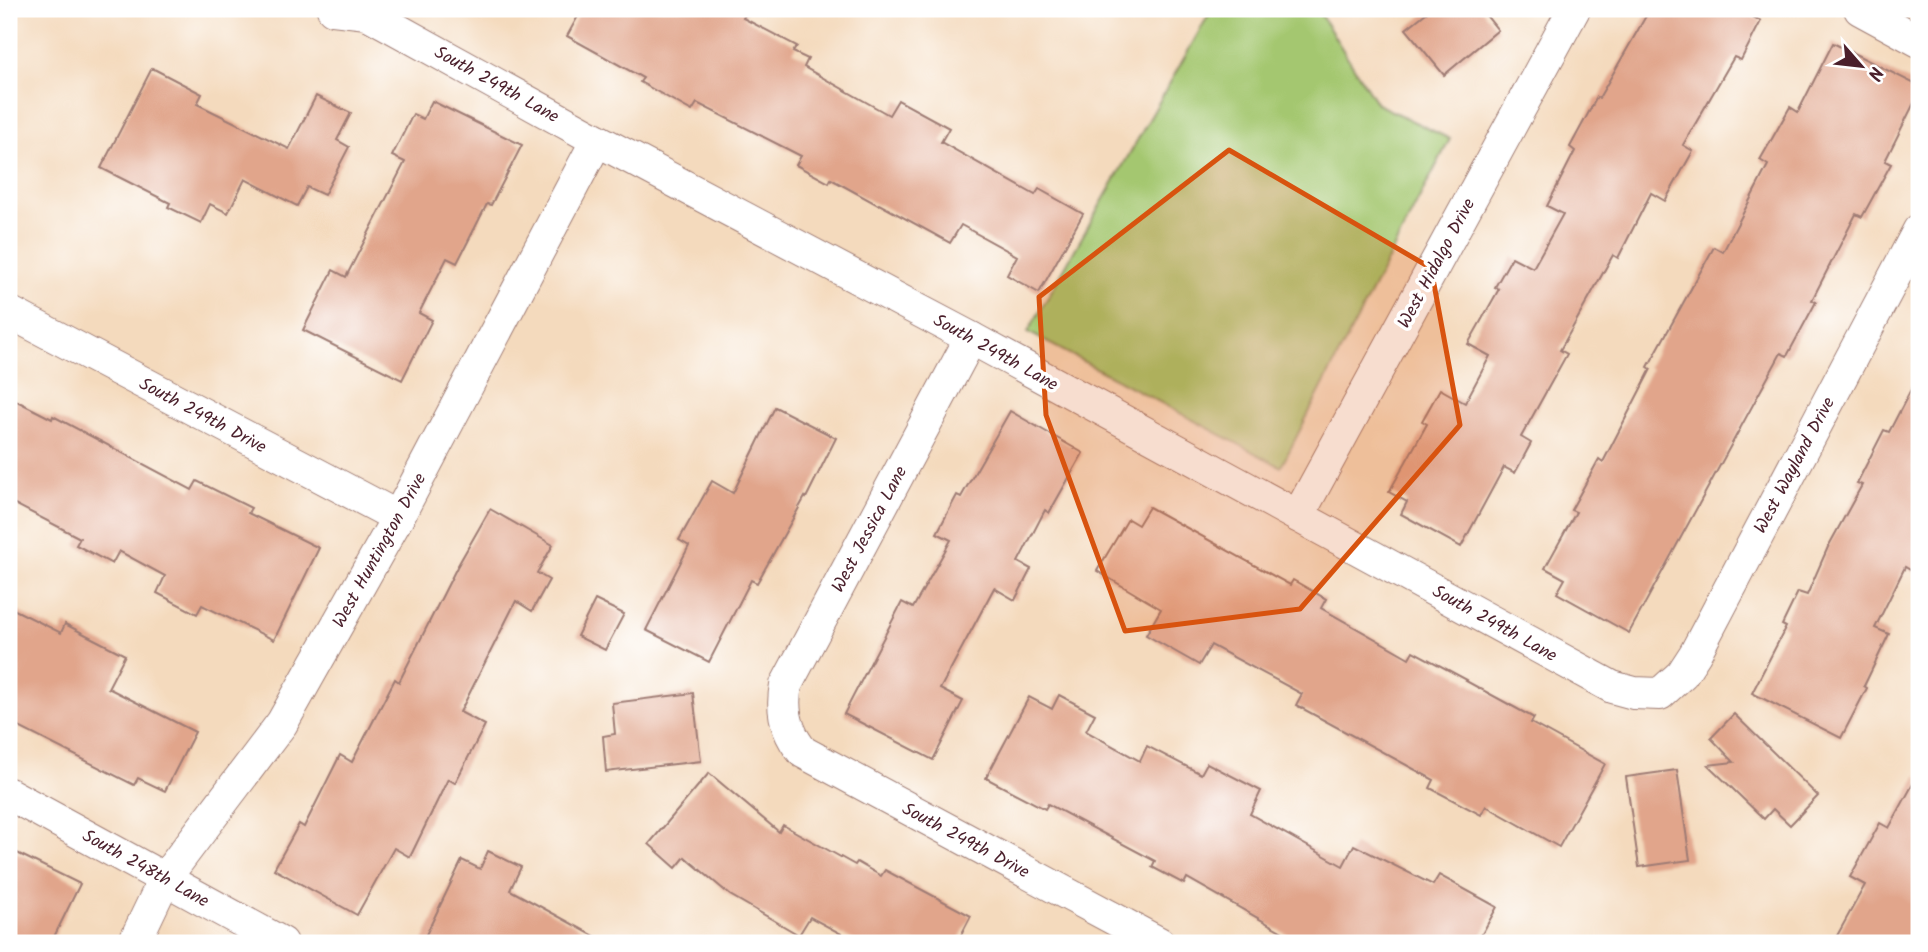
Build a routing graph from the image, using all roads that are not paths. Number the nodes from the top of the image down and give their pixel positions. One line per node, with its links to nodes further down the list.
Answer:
1 (333, 9): 5 (street, South 249th Lane)
2 (1574, 9): 9 (street, West Hidalgo Drive)
3 (1860, 9): 4 (street)
4 (1919, 41)
5 (597, 140): 8 (street, South 249th Lane); 10 (street, West Huntington Drive)
6 (1919, 230): 11 (street, West Wayland Drive)
7 (9, 312): 10 (street, South 249th Drive)
8 (971, 338): 9 (street, South 249th Lane); 12 (street, West Jessica Lane)
9 (1298, 516): 11 (street, South 249th Lane)
10 (398, 517): 14 (street, West Huntington Drive)
11 (1660, 694)
12 (786, 724): 17 (street, South 249th Drive)
13 (9, 794): 14 (street, South 248th Lane)
14 (165, 878): 15 (street, West Huntington Drive); 16 (street, South 248th Lane)
15 (134, 943)
16 (282, 943)
17 (1159, 943)

